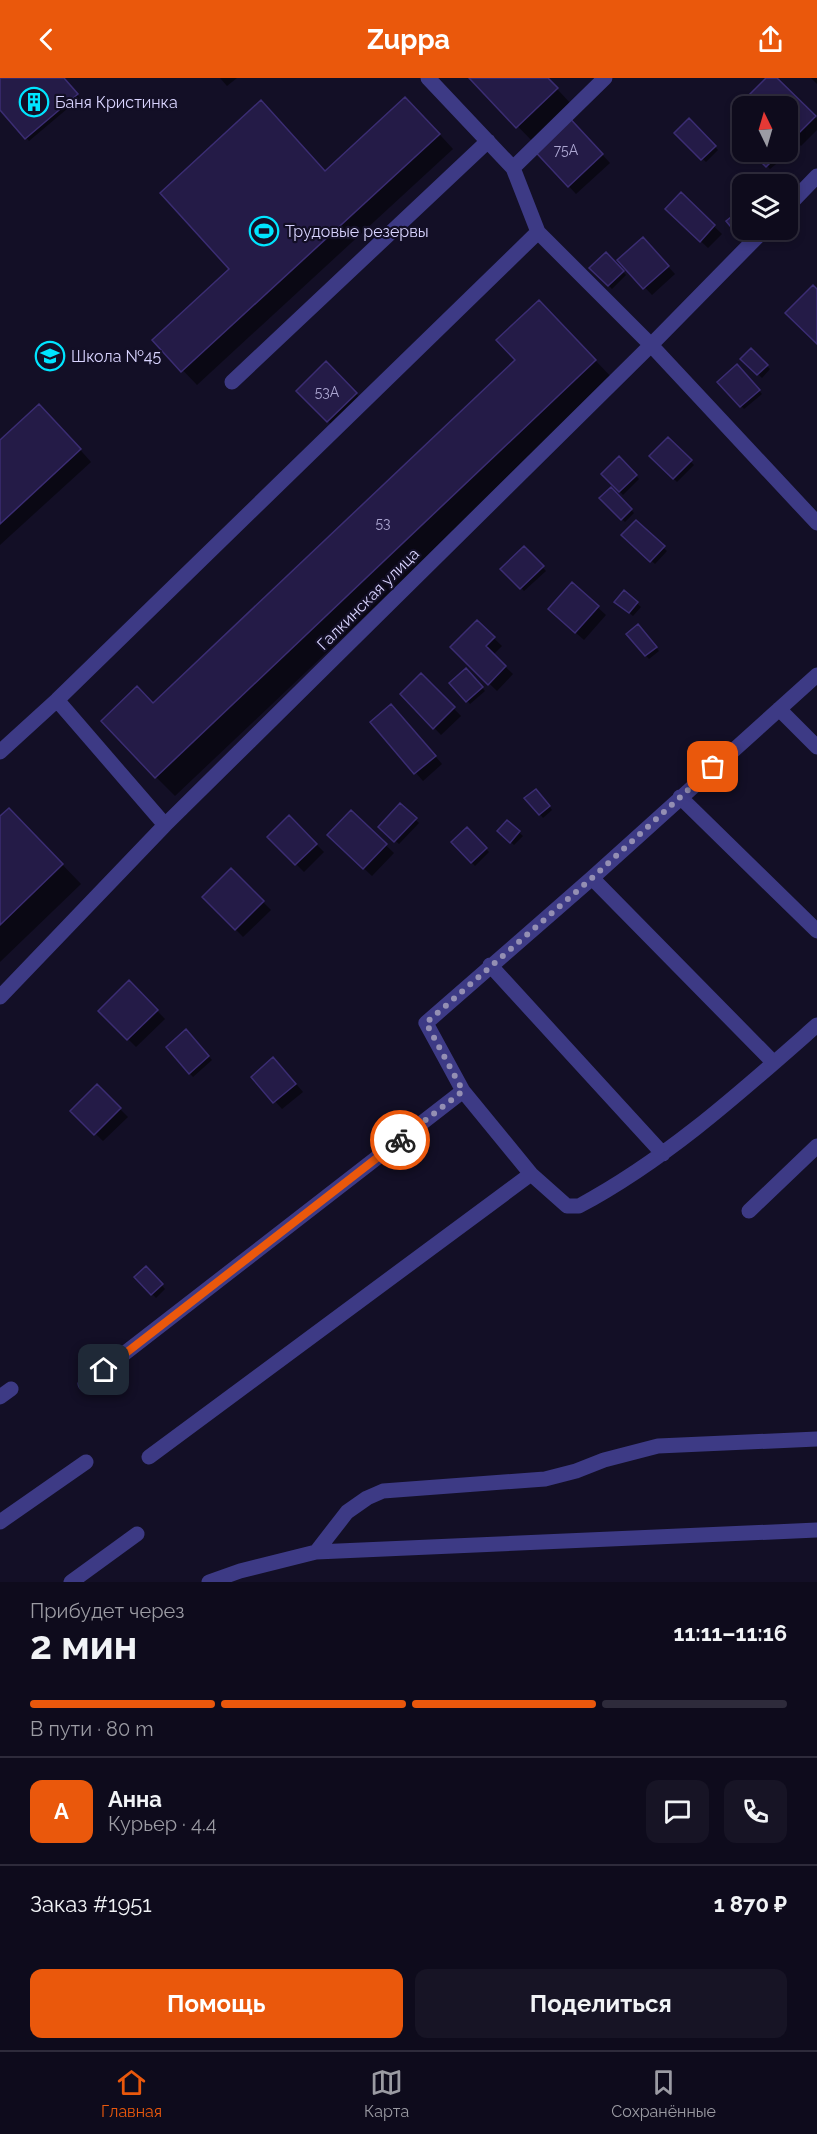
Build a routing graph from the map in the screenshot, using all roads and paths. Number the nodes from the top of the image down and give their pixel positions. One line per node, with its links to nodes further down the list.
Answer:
1 (428, 78): 3 (street)
2 (605, 78): 4 (street)
3 (488, 141): 4 (street); 10 (street)
4 (513, 168): 7 (street)
5 (817, 176): 6 (street)
6 (798, 196)
7 (538, 232): 9 (street); 13 (street)
8 (754, 240): 9 (street, Галкинская улица)
9 (651, 345): 11 (street); 18 (street, Галкинская улица)
10 (232, 382)
11 (817, 523)
12 (817, 675): 14 (street)
13 (57, 700): 16 (street); 18 (street)
14 (779, 709): 15 (street); 17 (street)
15 (817, 747)
16 (0, 752)
17 (680, 796): 19 (street); 20 (street)
18 (165, 825): 22 (street, Галкинская улица)
19 (592, 878): 21 (street); 24 (street)
20 (817, 932)
21 (490, 965): 25 (street); 27 (street)
22 (0, 997)
23 (817, 1025): 24 (street)
24 (774, 1063): 27 (street)
25 (463, 1091): 28 (street); 30 (street)
26 (817, 1146): 29 (street)
27 (663, 1154): 28 (street)
28 (531, 1174): 32 (street)
29 (749, 1211)
30 (85, 1384)
31 (817, 1438): 37 (street)
32 (149, 1457)
33 (86, 1462): 34 (street)
34 (0, 1522)
35 (817, 1530): 37 (street)
36 (137, 1534): 38 (street)
37 (316, 1552): 39 (street)
38 (71, 1582)
39 (209, 1582)

